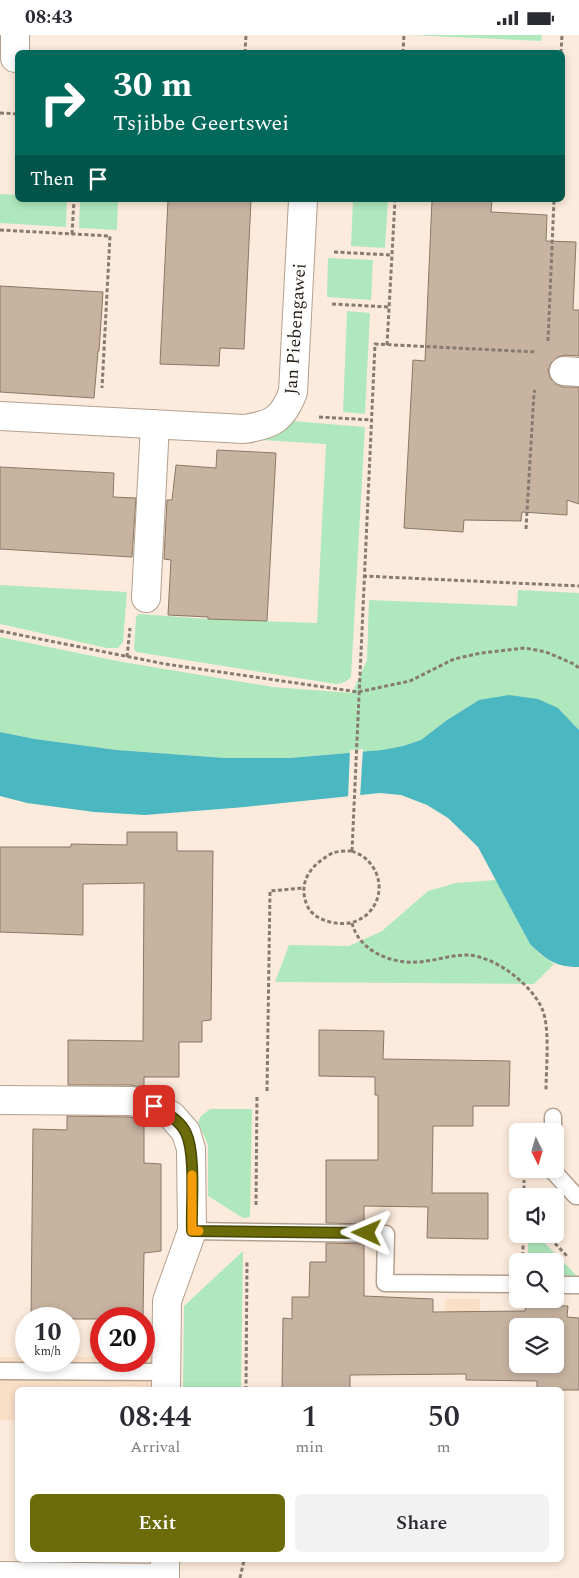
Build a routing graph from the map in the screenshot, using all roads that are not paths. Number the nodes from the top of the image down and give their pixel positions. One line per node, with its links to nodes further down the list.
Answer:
1 (303, 202): 3 (street, Jan Piebengawei)
2 (0, 416): 3 (street, Jan Piebengawei)
3 (155, 424): 4 (street)
4 (146, 598)
5 (0, 1101): 8 (street)
6 (559, 1178): 7 (lane)
7 (579, 1196)
8 (192, 1231): 9 (lane); 13 (street)
9 (509, 1284)
10 (564, 1285): 11 (lane)
11 (579, 1285)
12 (0, 1371): 13 (lane)
13 (166, 1381)
14 (165, 1562): 16 (street)
15 (0, 1576): 16 (street)
16 (165, 1578): 17 (lane)
17 (172, 1578)

